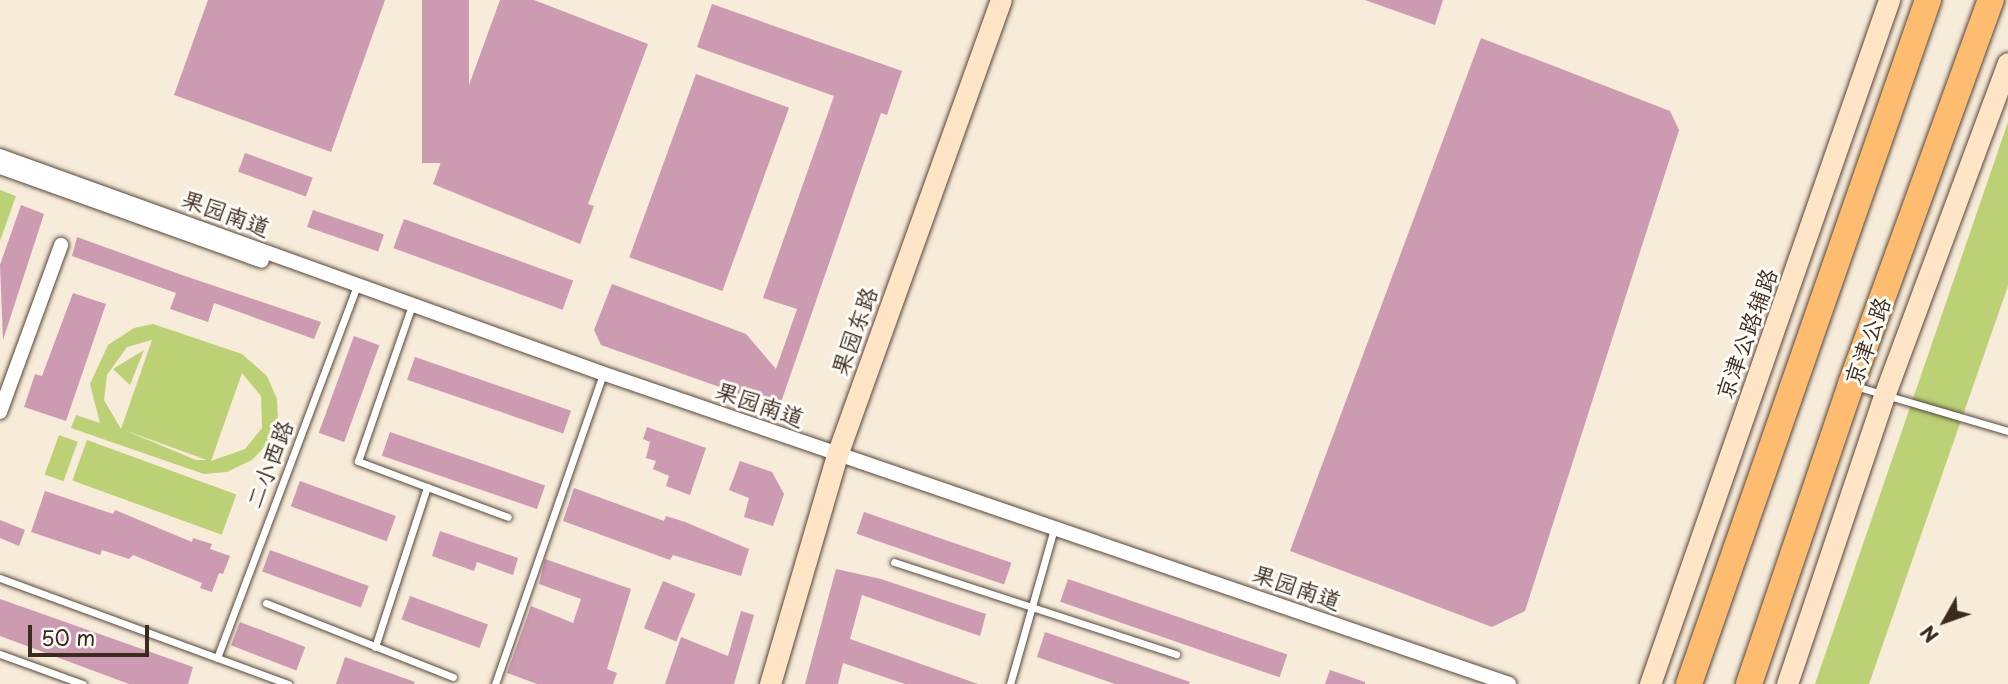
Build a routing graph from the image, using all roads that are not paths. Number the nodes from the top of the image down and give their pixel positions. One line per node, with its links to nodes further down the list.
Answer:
1 (1002, 0): 17 (street, 果园东路)
2 (1012, 0): 17 (street, 果园东路)
3 (1889, 0): 38 (street, 京津公路辅路)
4 (1928, 0): 39 (highway)
5 (1991, 0): 13 (highway, 京津公路)
6 (2008, 63): 14 (street)
7 (0, 156): 10 (street, 果园南道)
8 (0, 167): 10 (street, 果园南道)
9 (61, 244): 15 (street)
10 (355, 289): 11 (street, 果园南道); 28 (lane, 二小西路)
11 (411, 308): 12 (street, 果园南道); 18 (lane)
12 (602, 377): 17 (street, 果园南道); 32 (lane)
13 (1851, 384): 14 (lane); 40 (highway, 京津公路)
14 (1884, 396): 16 (lane); 41 (street)
15 (0, 411)
16 (2008, 430)
17 (841, 459): 20 (street, 果园南道); 33 (street, 果园东路); 34 (street, 果园东路)
18 (427, 487): 19 (lane); 25 (lane)
19 (508, 517)
20 (1053, 531): 24 (lane); 36 (street, 果园南道); 37 (street, 果园南道)
21 (894, 562): 24 (lane)
22 (0, 578): 28 (lane)
23 (266, 603): 25 (lane)
24 (1029, 607): 27 (lane); 35 (lane)
25 (374, 647): 29 (lane)
26 (0, 654): 30 (lane)
27 (1177, 654)
28 (217, 658): 31 (lane)
29 (453, 677)
30 (83, 684)
31 (288, 684)
32 (495, 684)
33 (770, 684)
34 (780, 684)
35 (1010, 684)
36 (1484, 684)
37 (1509, 684)
38 (1650, 684)
39 (1689, 684)
40 (1749, 684)
41 (1787, 684)

